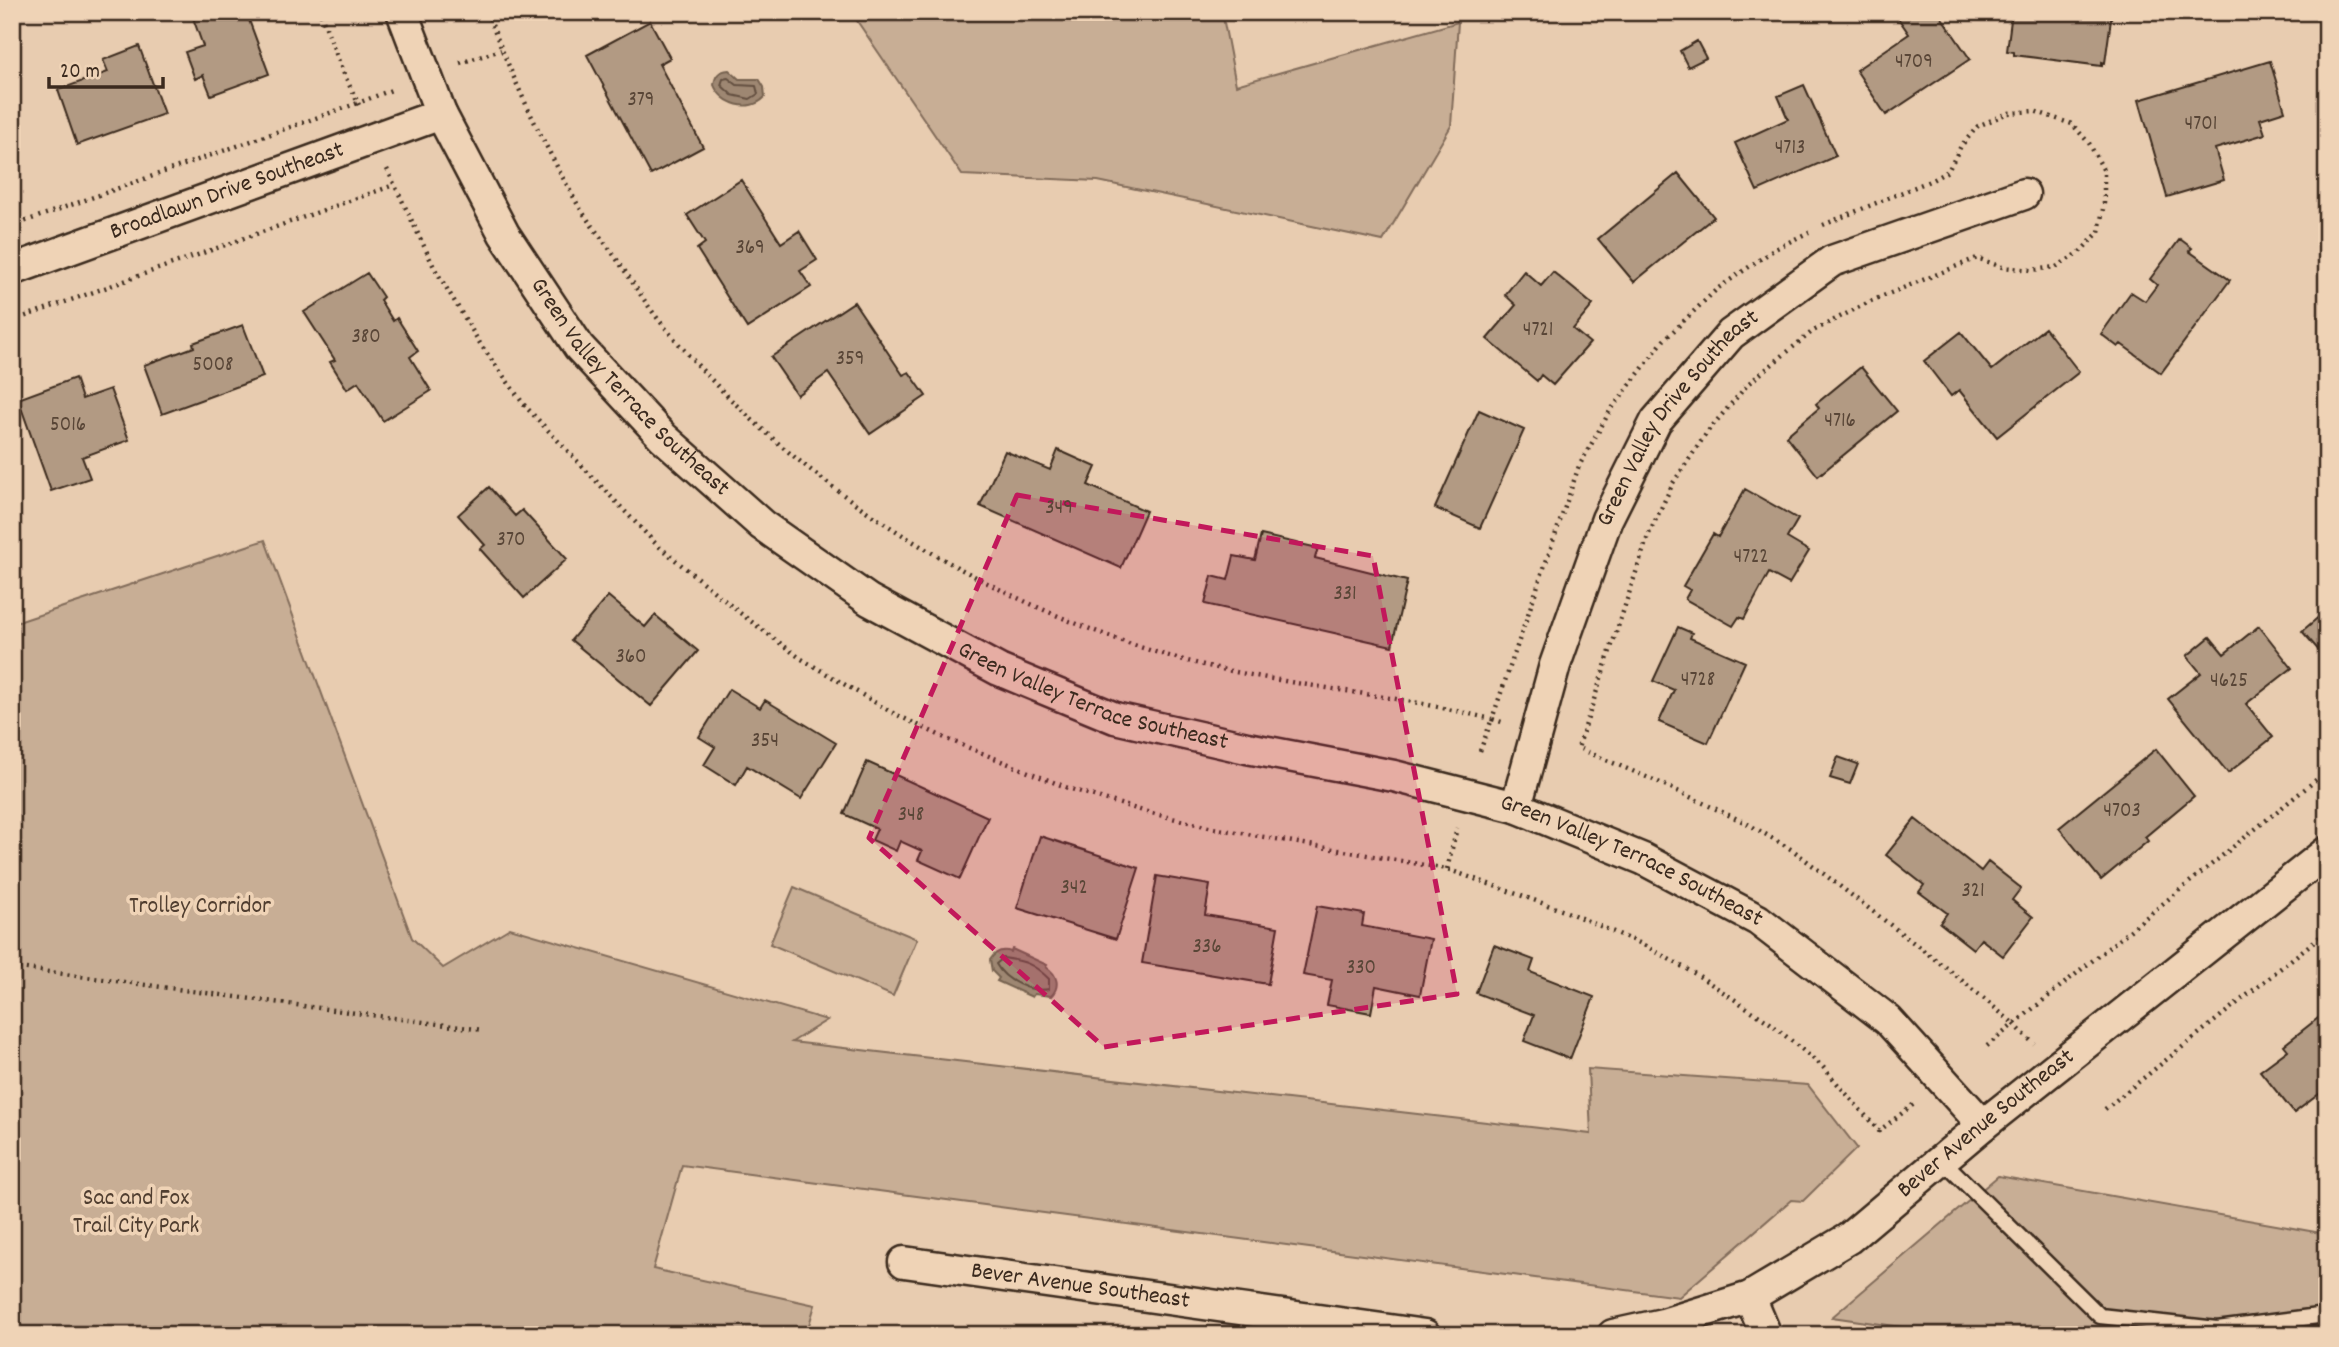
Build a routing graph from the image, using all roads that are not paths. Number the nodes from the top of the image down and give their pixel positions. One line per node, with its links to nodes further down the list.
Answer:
1 (402, 12): 2 (street, Green Valley Terrace Southeast)
2 (441, 114): 4 (street, Broadlawn Drive Southeast); 5 (street, Green Valley Terrace Southeast)
3 (2024, 194): 5 (street, Green Valley Drive Southeast)
4 (12, 270)
5 (1516, 807): 7 (street, Green Valley Terrace Southeast)
6 (2327, 852): 7 (street, Bever Avenue Southeast)
7 (1983, 1125): 8 (street, Bever Avenue Southeast)
8 (1942, 1160): 10 (street, Bever Avenue Southeast); 11 (lane)
9 (904, 1262): 12 (street, Bever Avenue Southeast)
10 (1750, 1297): 13 (street, Bever Avenue Southeast); 14 (street)
11 (2327, 1317)
12 (1425, 1335)
13 (1613, 1335)
14 (1766, 1335)

